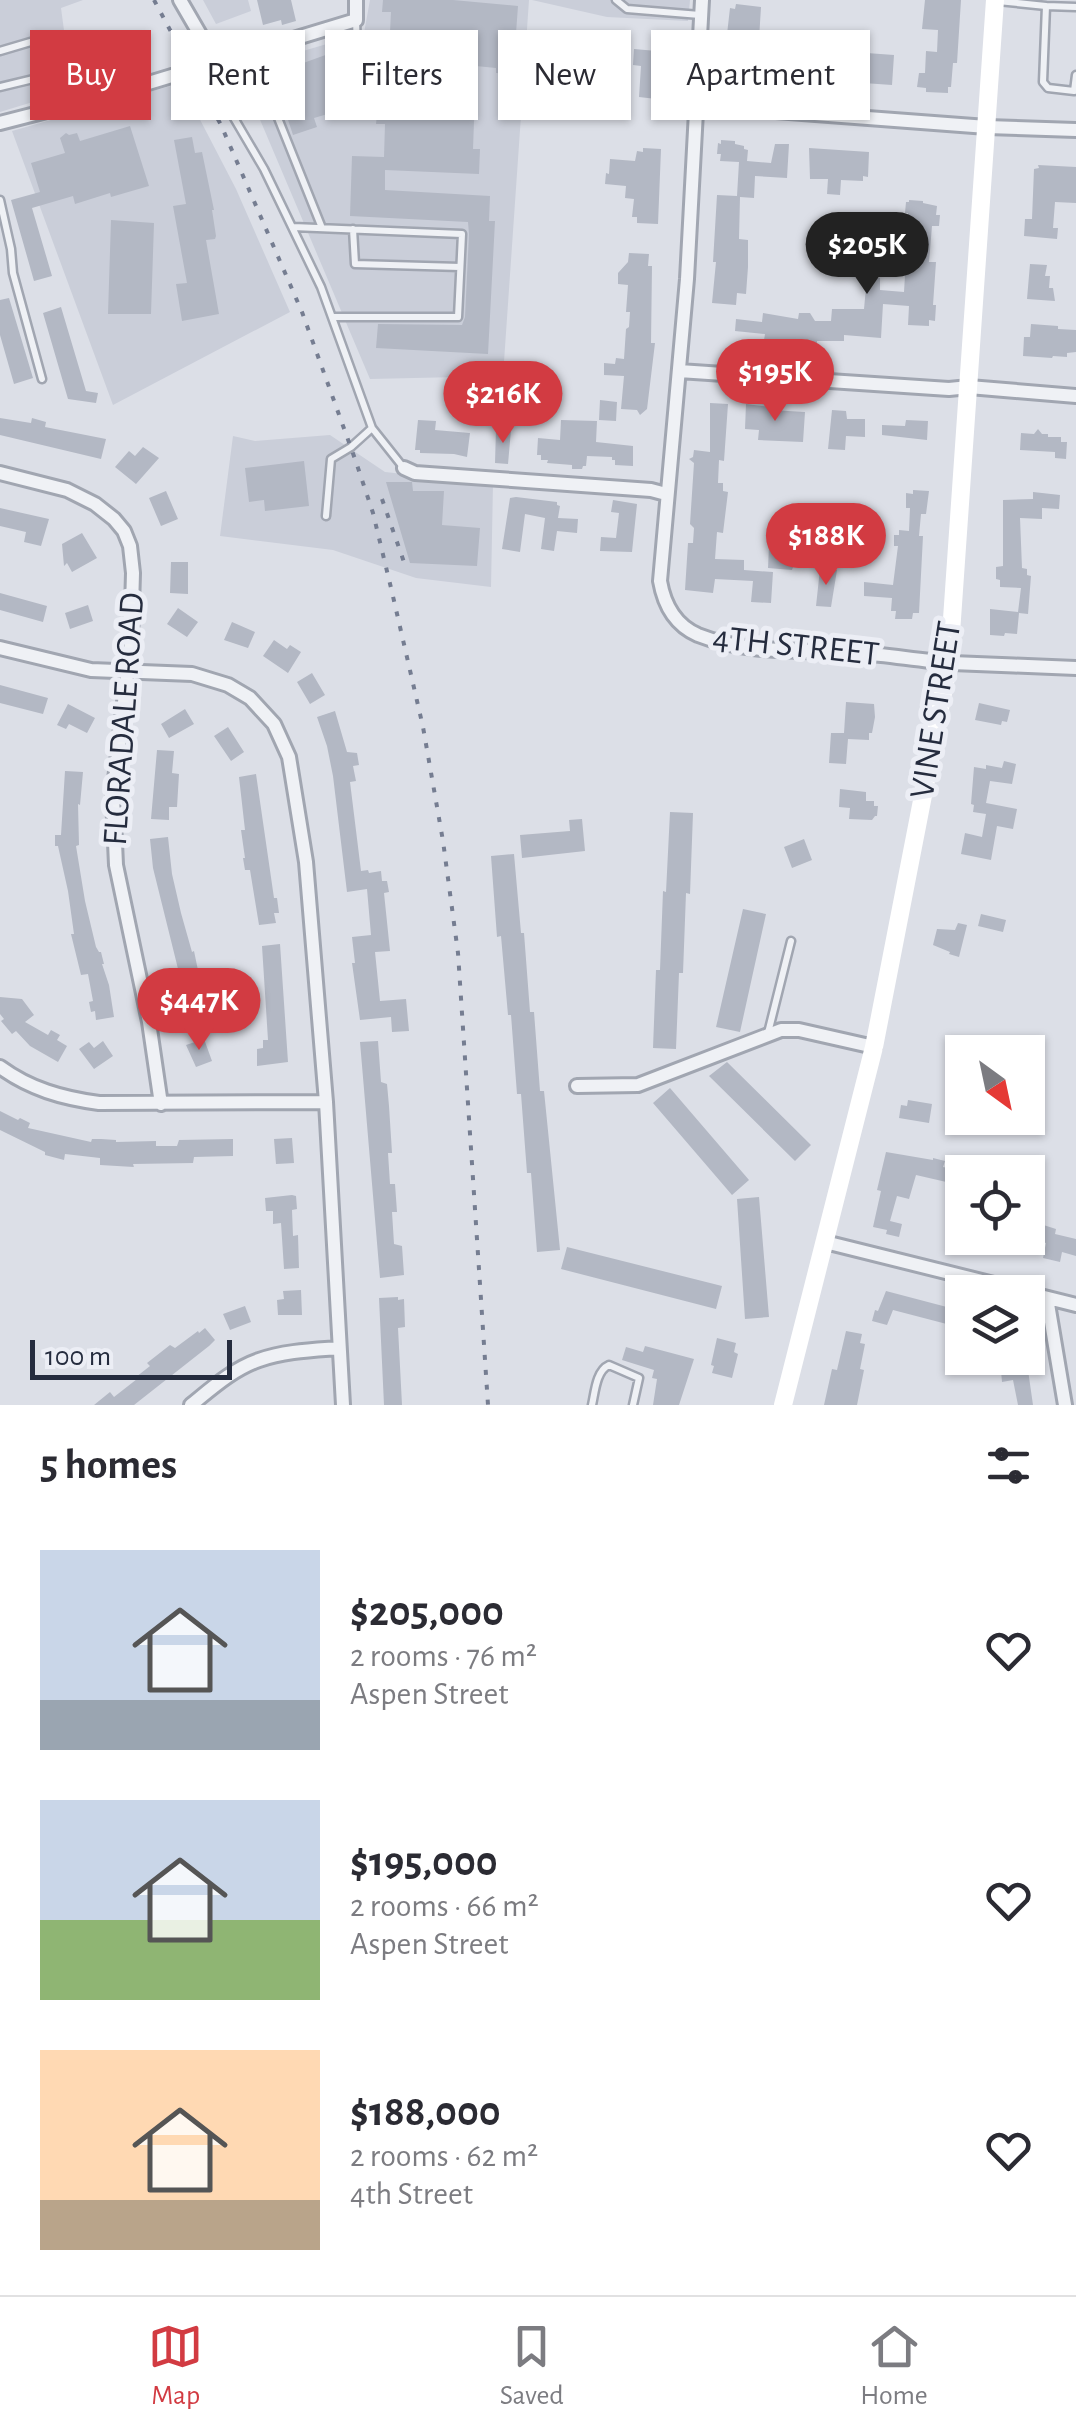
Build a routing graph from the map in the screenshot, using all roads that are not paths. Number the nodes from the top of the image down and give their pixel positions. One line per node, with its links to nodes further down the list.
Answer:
1 (180, 0): 10 (street)
2 (356, 0): 9 (street)
3 (616, 0): 8 (lane)
4 (702, 0): 8 (street)
5 (995, 0): 6 (lane); 24 (street, VINE STREET)
6 (1046, 6): 7 (lane); 18 (lane)
7 (1076, 7)
8 (701, 16): 12 (street)
9 (356, 20): 11 (lane); 13 (street)
10 (195, 30)
11 (356, 30)
12 (700, 30)
13 (305, 36)
14 (0, 51): 17 (lane)
15 (1076, 75): 18 (lane)
16 (171, 76): 23 (street)
17 (0, 88)
18 (1075, 92)
19 (870, 118): 24 (street)
20 (235, 120): 27 (lane)
21 (279, 120): 28 (lane)
22 (696, 120): 32 (street)
23 (0, 124)
24 (988, 127): 25 (street); 34 (street, VINE STREET)
25 (1076, 130)
26 (0, 200): 33 (lane)
27 (293, 226): 28 (lane); 31 (lane)
28 (322, 228): 29 (lane)
29 (353, 229): 30 (lane); 30 (lane)
30 (460, 267): 31 (lane)
31 (332, 317): 36 (lane)
32 (679, 371): 34 (street); 39 (street)
33 (42, 378)
34 (969, 388): 35 (street); 42 (street, VINE STREET)
35 (1076, 396)
36 (372, 428): 37 (lane); 40 (lane)
37 (404, 468): 39 (street)
38 (0, 473): 44 (street, FLORADALE ROAD)
39 (666, 494): 42 (street, 4TH STREET)
40 (326, 516)
41 (0, 648): 44 (street)
42 (948, 662): 43 (street, 4TH STREET); 47 (street, VINE STREET)
43 (1076, 668)
44 (126, 673): 50 (street); 51 (street, FLORADALE ROAD)
45 (791, 941): 46 (lane)
46 (768, 1034): 47 (street); 49 (street)
47 (874, 1047): 52 (street, VINE STREET)
48 (0, 1067): 51 (street)
49 (576, 1086)
50 (326, 1102): 51 (street); 56 (street)
51 (160, 1104)
52 (825, 1242): 53 (street); 61 (street, VINE STREET)
53 (956, 1275)
54 (1047, 1298): 55 (street); 62 (street)
55 (1076, 1306)
56 (340, 1348): 57 (street); 58 (street)
57 (191, 1405)
58 (344, 1405)
59 (592, 1405): 60 (lane)
60 (633, 1405)
61 (783, 1405)
62 (1065, 1405)

